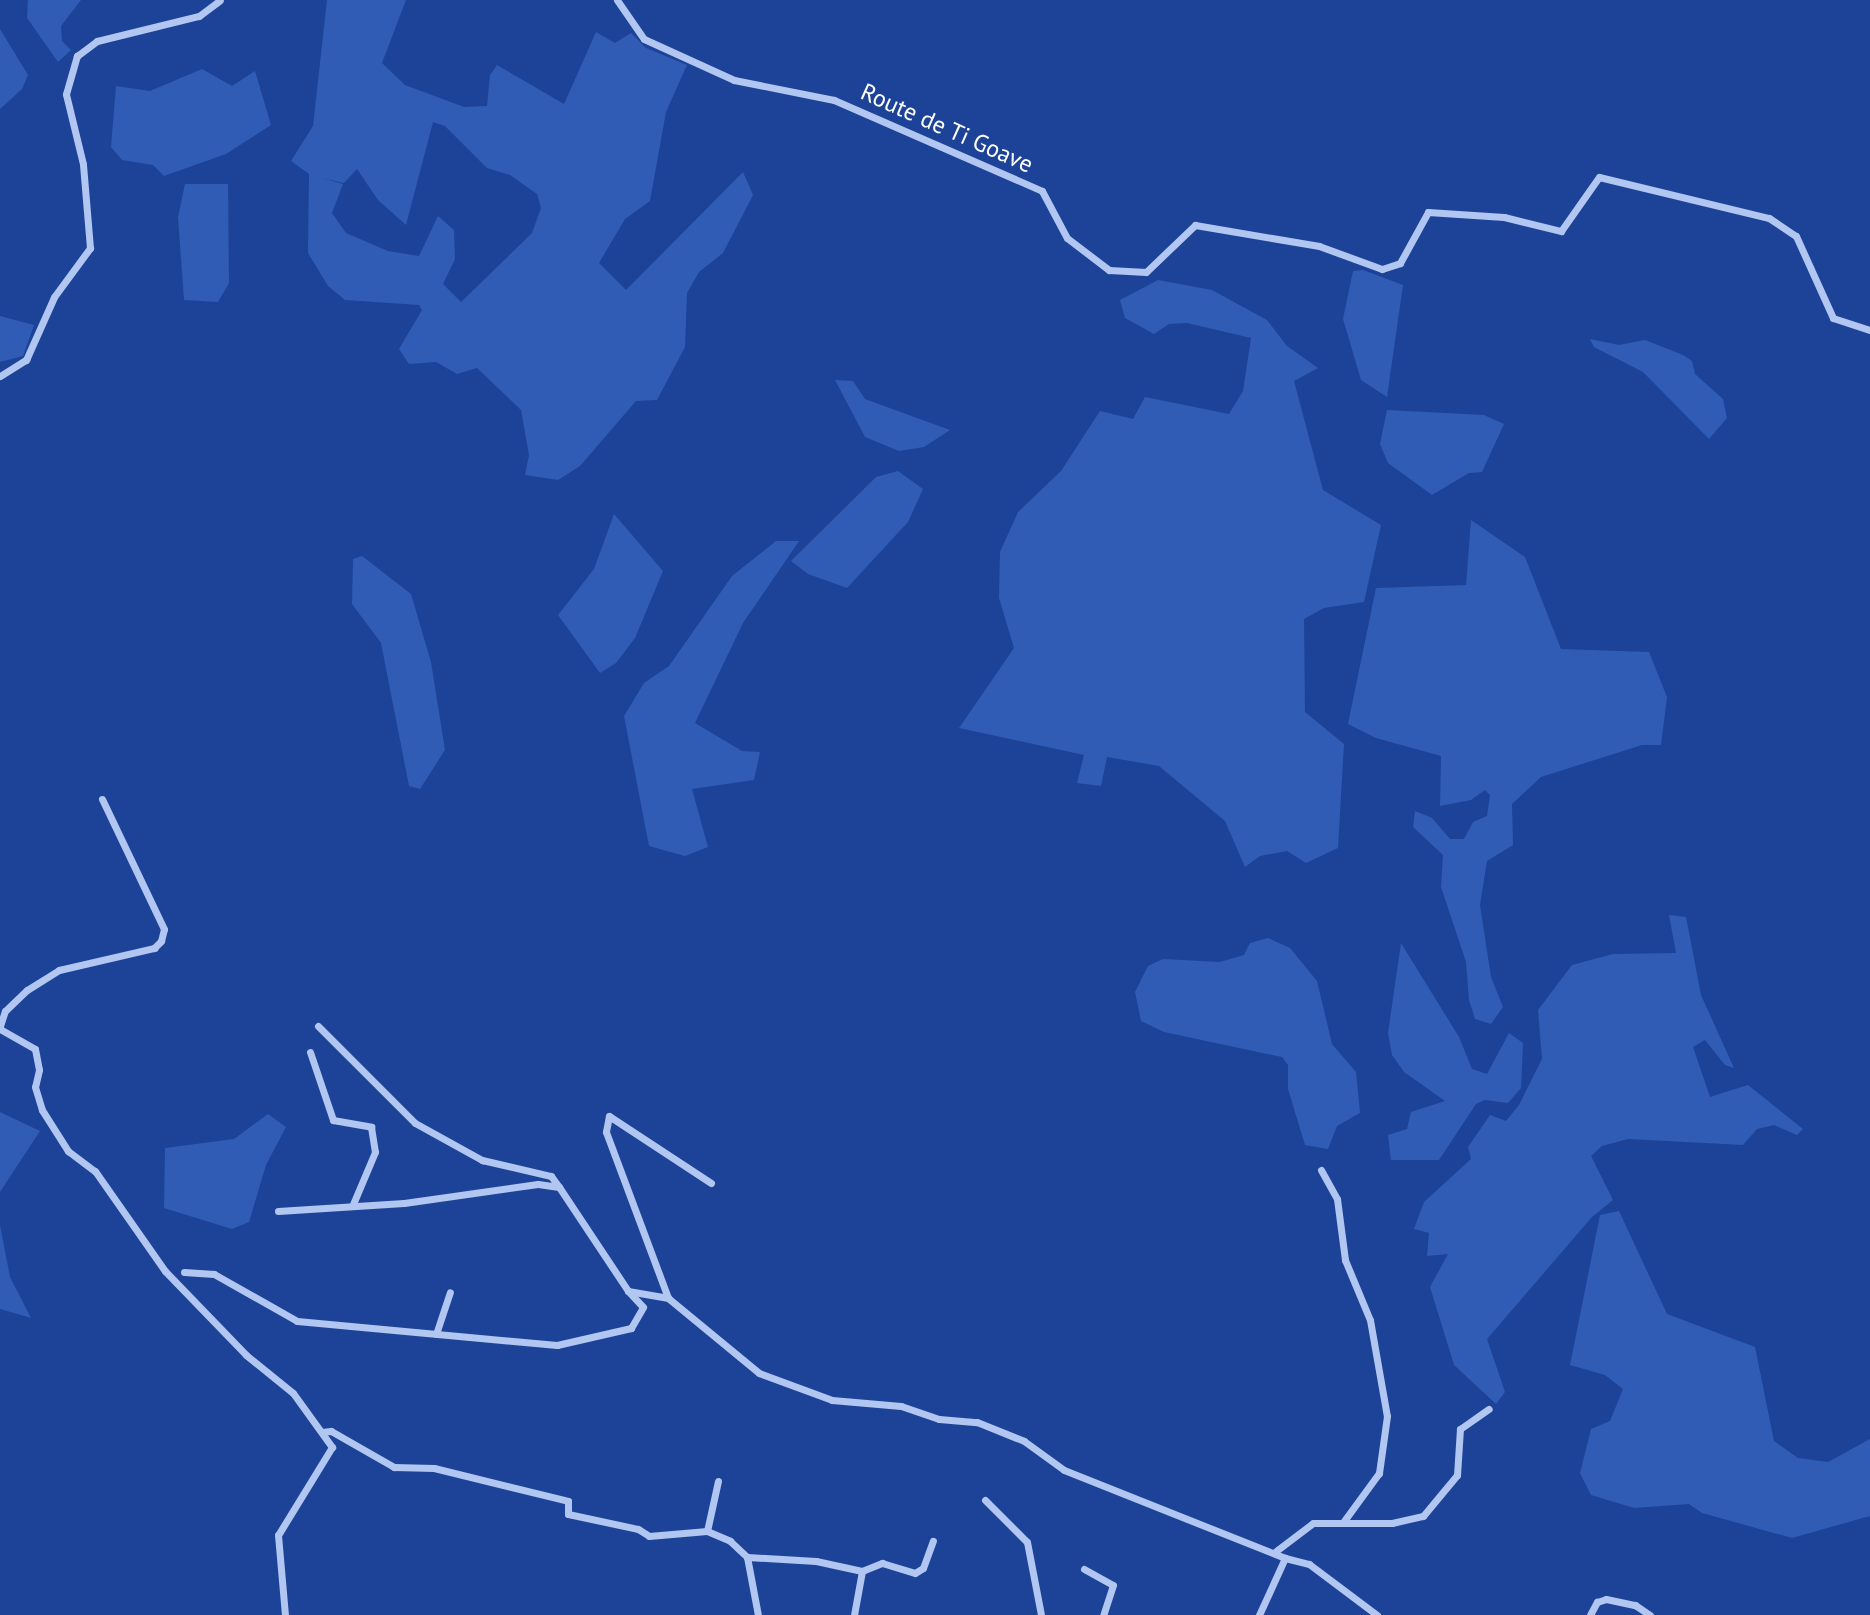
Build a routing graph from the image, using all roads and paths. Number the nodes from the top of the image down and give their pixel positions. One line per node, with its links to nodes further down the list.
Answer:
1 (220, 0): 4 (street)
2 (617, 0): 3 (street, Route de Ti Goave)
3 (1870, 330)
4 (0, 376)
5 (102, 799): 7 (street)
6 (318, 1026): 11 (street)
7 (0, 1027): 20 (street)
8 (310, 1052): 12 (street)
9 (1321, 1170): 23 (street)
10 (711, 1183): 17 (street)
11 (559, 1187): 12 (street); 15 (street)
12 (353, 1204): 13 (street)
13 (278, 1211)
14 (184, 1272): 18 (street)
15 (628, 1291): 17 (street); 18 (street)
16 (450, 1292): 18 (street)
17 (668, 1298): 26 (street)
18 (436, 1334)
19 (1489, 1409): 23 (street)
20 (322, 1432): 24 (street); 31 (street)
21 (718, 1481): 24 (street)
22 (985, 1500): 34 (street)
23 (1344, 1521): 26 (street)
24 (707, 1531): 27 (street)
25 (933, 1541): 30 (street)
26 (1276, 1551): 28 (street)
27 (747, 1557): 30 (street); 32 (street)
28 (1285, 1558): 36 (street); 37 (street)
29 (1084, 1569): 35 (street)
30 (862, 1571): 33 (street)
31 (285, 1615)
32 (758, 1615)
33 (854, 1615)
34 (1041, 1615)
35 (1103, 1615)
36 (1259, 1615)
37 (1377, 1615)
38 (1590, 1615): 39 (street)
39 (1650, 1615)

